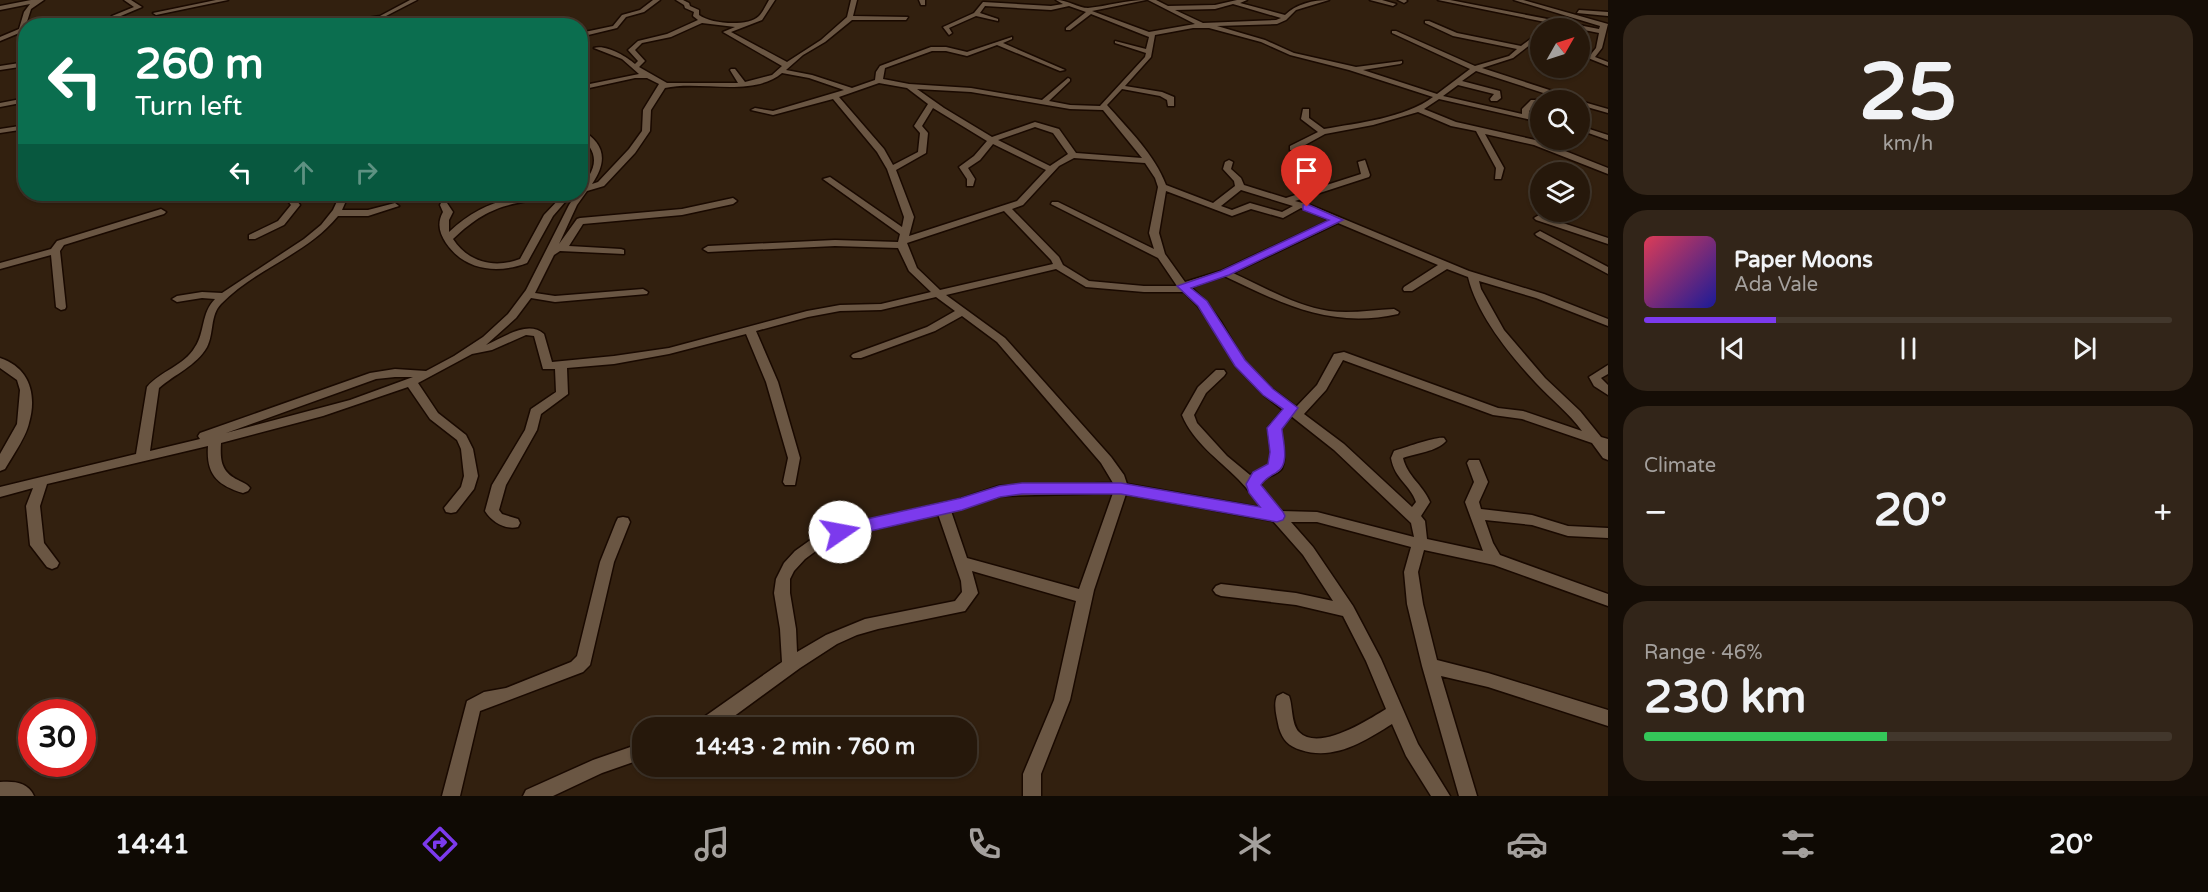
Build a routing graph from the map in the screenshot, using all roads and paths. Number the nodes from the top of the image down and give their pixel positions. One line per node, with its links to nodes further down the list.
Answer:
1 (40, 0): 21 (street); 33 (street)
2 (127, 0): 32 (street)
3 (225, 0): 28 (street)
4 (414, 0): 34 (street)
5 (657, 0): 25 (street)
6 (679, 0): 40 (street)
7 (772, 0): 44 (street)
8 (854, 0): 35 (street)
9 (1143, 0): 20 (street)
10 (1151, 0): 23 (street)
11 (1244, 0): 17 (street)
12 (1326, 0): 37 (street)
13 (1373, 0): 18 (street)
14 (1441, 0): 42 (street)
15 (1543, 0): 16 (street)
16 (1520, 1): 24 (street)
17 (1234, 3): 23 (street); 37 (street)
18 (1393, 3)
19 (633, 5): 25 (street)
20 (1076, 5): 22 (street); 46 (street); 51 (street)
21 (0, 8)
22 (1044, 8): 29 (street); 31 (street)
23 (1166, 8): 43 (street)
24 (1539, 8): 26 (street); 38 (street)
25 (642, 11): 49 (street)
26 (1551, 11): 30 (street); 45 (street)
27 (142, 14): 32 (street)
28 (155, 14)
29 (976, 14): 39 (street); 50 (street)
30 (1608, 14)
31 (1037, 15)
32 (114, 17)
33 (25, 18)
34 (386, 18)
35 (850, 18): 36 (street); 70 (street)
36 (906, 18)
37 (1286, 18): 43 (street)
38 (1542, 18)
39 (996, 20)
40 (702, 21): 44 (street); 69 (street)
41 (1427, 22): 58 (street)
42 (1530, 22)
43 (1203, 25): 51 (street); 62 (street)
44 (740, 26): 70 (street)
45 (1604, 27): 61 (street)
46 (1068, 29)
47 (18, 32): 53 (street)
48 (1394, 32): 72 (street)
49 (588, 33)
50 (950, 33)
51 (1150, 34): 59 (street)
52 (1010, 38): 55 (street)
53 (0, 39)
54 (1117, 42): 59 (street)
55 (996, 43): 74 (street); 77 (street)
56 (1529, 44): 58 (street)
57 (597, 48): 69 (street)
58 (1521, 48): 72 (street)
59 (1150, 52): 83 (street)
60 (1590, 56): 61 (street)
61 (1594, 56): 63 (street); 66 (street)
62 (1308, 58): 65 (street); 71 (street)
63 (1608, 58)
64 (1400, 62): 71 (street)
65 (1299, 63)
66 (1608, 64)
67 (18, 65): 68 (street)
68 (0, 68)
69 (635, 68): 75 (street)
70 (785, 68): 80 (street); 84 (street)
71 (1352, 68): 87 (street)
72 (1475, 68): 78 (street); 85 (street)
73 (733, 70): 80 (street)
74 (1062, 70)
75 (647, 76): 79 (street); 81 (street)
76 (1068, 80): 90 (street)
77 (879, 81): 82 (street); 84 (street)
78 (1456, 82): 87 (street); 88 (street)
79 (666, 85): 80 (street); 123 (street)
80 (743, 85)
81 (588, 86)
82 (909, 86): 90 (street); 91 (street)
83 (1121, 87): 92 (street); 96 (street)
84 (852, 90): 86 (street)
85 (1541, 90)
86 (835, 96): 98 (street); 117 (street)
87 (1437, 97): 97 (street); 101 (street)
88 (1494, 99)
89 (18, 102): 93 (street)
90 (1044, 102): 96 (street)
91 (932, 104): 110 (street); 117 (street)
92 (1171, 104)
93 (0, 105)
94 (1530, 106): 101 (street)
95 (1590, 106): 100 (street)
96 (1103, 108): 113 (street)
97 (1418, 109): 105 (street); 106 (street)
98 (755, 110)
99 (1306, 111): 106 (street)
100 (1608, 111)
101 (1526, 117): 102 (street)
102 (1530, 118)
103 (18, 128): 104 (street)
104 (0, 131)
105 (1479, 131): 118 (street); 119 (street)
106 (1323, 132): 111 (street)
107 (1590, 132): 109 (street)
108 (588, 137): 121 (street)
109 (1608, 138)
110 (992, 140): 112 (street); 116 (street); 122 (street)
111 (1293, 148)
112 (1073, 155): 113 (street); 138 (street)
113 (1146, 161): 124 (street)
114 (1229, 162): 125 (street)
115 (1362, 162): 132 (street)
116 (1047, 168)
117 (891, 169): 146 (street)
118 (1608, 171)
119 (1498, 177)
120 (827, 180): 146 (street)
121 (588, 183)
122 (969, 184)
123 (588, 187)
124 (1161, 187): 137 (street); 152 (street)
125 (1240, 187): 132 (street); 137 (street)
126 (292, 201): 144 (street)
127 (343, 201): 140 (street)
128 (506, 201): 145 (street)
129 (559, 201): 145 (street)
130 (575, 201): 149 (street)
131 (733, 201): 149 (street)
132 (1286, 201): 134 (street)
133 (1055, 204): 152 (street)
134 (1300, 205): 137 (street); 141 (street)
135 (395, 206): 140 (street)
136 (444, 206): 145 (street)
137 (1213, 207)
138 (1007, 209): 146 (street); 155 (street)
139 (161, 212): 150 (street)
140 (335, 213): 164 (street)
141 (1338, 220): 153 (street); 157 (street)
142 (1551, 222): 147 (street)
143 (1540, 234): 156 (street)
144 (252, 237)
145 (448, 238)
146 (903, 240): 148 (street); 162 (street)
147 (1608, 241)
148 (708, 249)
149 (555, 250): 151 (street); 163 (street)
150 (55, 251): 154 (street); 166 (street)
151 (621, 252)
152 (1161, 256): 159 (street)
153 (1446, 265): 158 (street); 160 (street)
154 (0, 266)
155 (1058, 266): 159 (street); 162 (street)
156 (1608, 271)
157 (1225, 273): 159 (street); 168 (street)
158 (1473, 276): 169 (street); 181 (street)
159 (1185, 288): 180 (street)
160 (1408, 289)
161 (643, 292): 163 (street)
162 (938, 294): 167 (street); 170 (street)
163 (530, 295): 171 (street)
164 (224, 296): 165 (street); 187 (street)
165 (177, 299)
166 (61, 307)
167 (963, 311): 172 (street); 193 (street)
168 (1394, 312)
169 (1608, 323)
170 (750, 329): 174 (street); 191 (street)
171 (471, 351): 174 (street); 177 (street)
172 (857, 356)
173 (0, 362): 189 (street)
174 (561, 366): 203 (street)
175 (1608, 369): 179 (street)
176 (1220, 373): 194 (street)
177 (426, 374): 178 (street); 185 (street)
178 (410, 381): 182 (street); 196 (street)
179 (1608, 391)
180 (1294, 411): 181 (street); 194 (street); 200 (street)
181 (1592, 438): 184 (street); 186 (street)
182 (215, 440): 185 (street); 192 (street)
183 (1440, 441): 200 (street)
184 (1608, 444)
185 (158, 454): 187 (street)
186 (1608, 455)
187 (142, 458): 190 (street)
188 (1474, 463): 198 (street)
189 (0, 466)
190 (42, 480): 195 (street); 208 (street)
191 (790, 482)
192 (243, 488)
193 (1121, 488): 197 (street); 199 (street); 211 (street)
194 (1254, 489): 199 (street)
195 (0, 492)
196 (451, 508)
197 (943, 508): 209 (street); 214 (street)
198 (1477, 514): 204 (street); 207 (street)
199 (1277, 516): 201 (street); 205 (street)
200 (1414, 516): 206 (street)
201 (1308, 517): 205 (street); 206 (street)
202 (623, 522): 223 (street)
203 (513, 523)
204 (1608, 534)
205 (1299, 538): 213 (street)
206 (1417, 543): 207 (street); 215 (street)
207 (1495, 559): 212 (street)
208 (52, 563)
209 (964, 563): 211 (street); 214 (street)
210 (1221, 591): 213 (street)
211 (1084, 597): 225 (street)
212 (1608, 600)
213 (1348, 611): 217 (street)
214 (790, 666): 218 (street)
215 (1430, 666): 219 (street); 227 (street)
216 (1283, 701): 217 (street)
217 (1396, 711): 226 (street)
218 (718, 717)
219 (1608, 718)
220 (632, 754): 224 (street)
221 (0, 791): 222 (street)
222 (25, 796)
223 (451, 796)
224 (532, 796)
225 (1032, 796)
226 (1441, 796)
227 (1468, 796)

